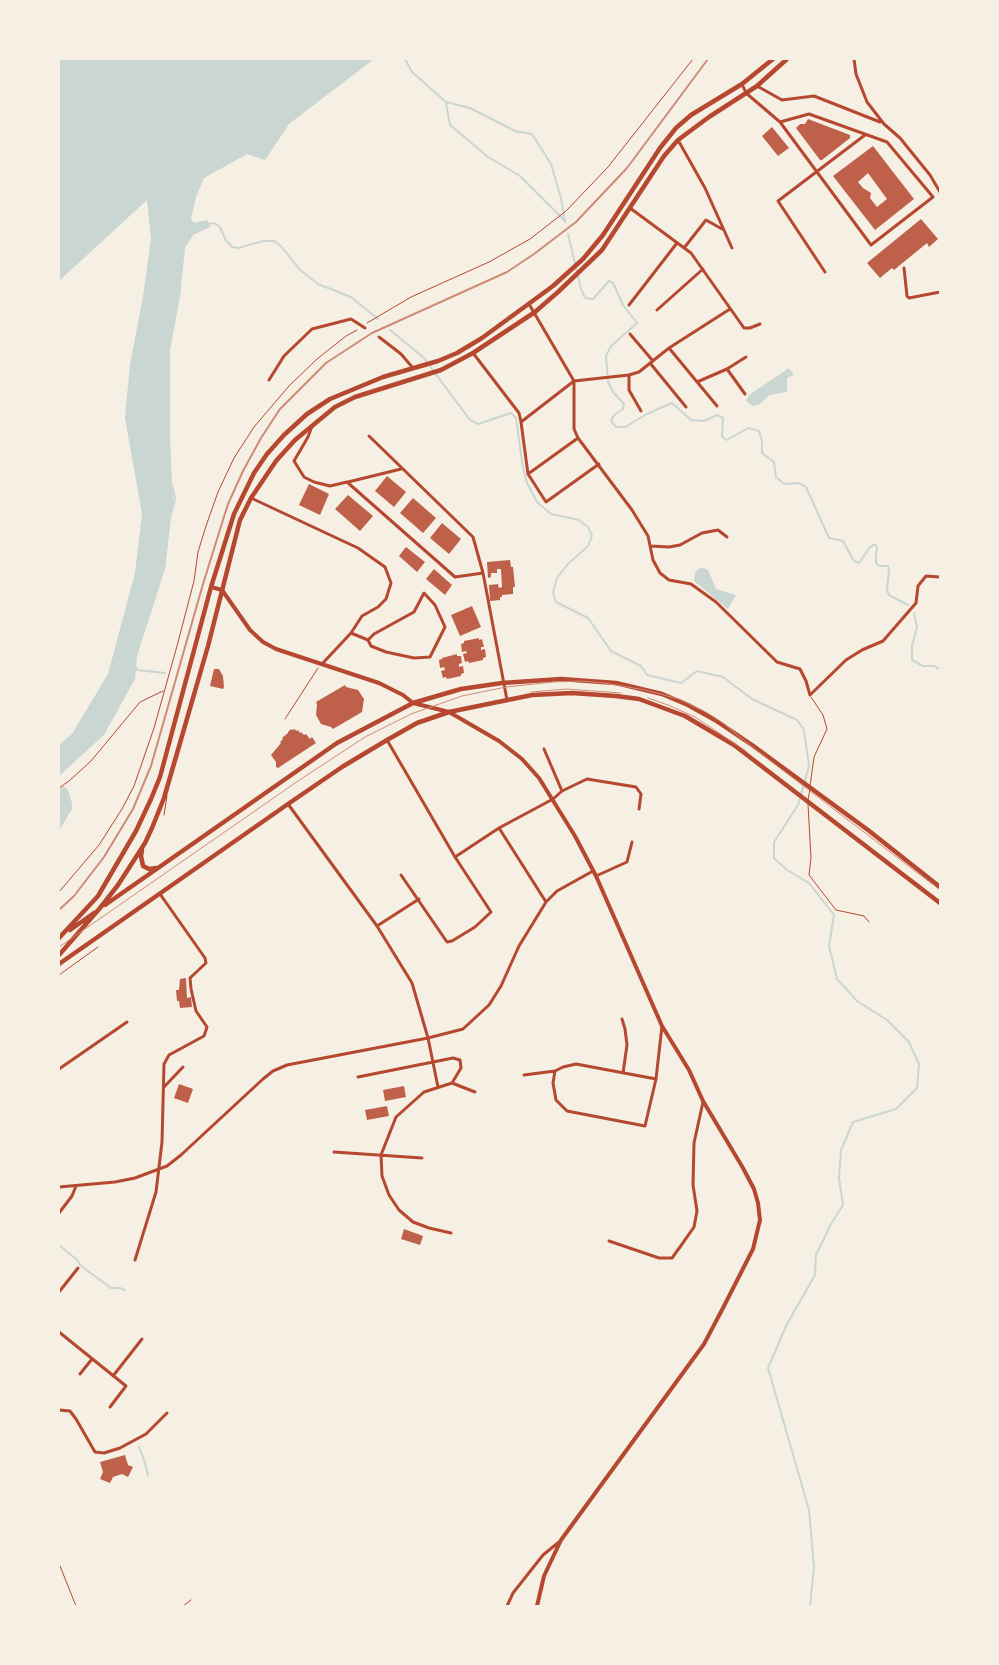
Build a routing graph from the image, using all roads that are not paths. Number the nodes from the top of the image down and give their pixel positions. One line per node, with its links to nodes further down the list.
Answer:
1 (774, 59): 4 (main road)
2 (787, 59): 5 (main road)
3 (854, 59): 12 (street)
4 (742, 84): 6 (street); 22 (main road)
5 (757, 86): 6 (main road); 8 (street)
6 (746, 93): 7 (street); 10 (main road)
7 (780, 122): 9 (street); 11 (street)
8 (880, 122)
9 (866, 134): 11 (street); 11 (street)
10 (678, 140): 13 (main road); 14 (street)
11 (817, 172): 20 (street)
12 (940, 192)
13 (630, 208): 15 (street); 26 (main road)
14 (723, 230): 16 (street); 17 (street)
15 (677, 243): 16 (street); 23 (street)
16 (684, 248): 19 (street)
17 (732, 248)
18 (904, 268): 21 (street)
19 (703, 269): 24 (street); 25 (street)
20 (825, 272)
21 (940, 292)
22 (529, 304): 26 (street); 35 (main road)
23 (630, 305)
24 (730, 309): 27 (street); 31 (street)
25 (657, 310)
26 (535, 312): 32 (main road); 39 (street)
27 (760, 324)
28 (364, 327): 38 (street)
29 (630, 334): 34 (street)
30 (379, 337): 35 (street)
31 (669, 348): 34 (street); 40 (street)
32 (473, 353): 45 (street); 46 (main road)
33 (746, 357): 36 (street)
34 (651, 362): 37 (street); 43 (street)
35 (413, 369): 58 (main road)
36 (726, 369): 40 (street); 41 (street)
37 (629, 376): 39 (street); 44 (street)
38 (269, 380)
39 (574, 382): 45 (street); 48 (street)
40 (697, 382): 42 (street)
41 (745, 394)
42 (718, 406)
43 (686, 407)
44 (641, 411)
45 (521, 422): 51 (street)
46 (312, 426): 52 (street); 53 (main road)
47 (369, 436): 50 (street)
48 (578, 438): 49 (street); 51 (street)
49 (599, 464): 51 (street); 55 (street)
50 (401, 469): 52 (street); 56 (street)
51 (528, 474)
52 (347, 482): 56 (street)
53 (251, 498): 59 (main road); 60 (street)
54 (727, 537): 55 (street)
55 (650, 546): 64 (street)
56 (483, 573): 63 (street)
57 (940, 577): 64 (street)
58 (211, 587): 59 (street); 92 (main road)
59 (222, 590): 62 (street); 70 (main road)
60 (351, 634): 61 (street); 62 (street)
61 (368, 640): 61 (street)
62 (322, 664): 66 (street)
63 (502, 683): 65 (street); 66 (main road); 84 (main road)
64 (810, 695): 90 (lane)
65 (506, 700): 67 (main road); 88 (main road)
66 (413, 703): 67 (street); 80 (main road)
67 (449, 712): 68 (main road); 72 (street)
68 (386, 740): 73 (main road); 79 (street)
69 (544, 749): 71 (street)
70 (169, 781): 75 (lane); 78 (main road)
71 (562, 791): 72 (street); 74 (street)
72 (553, 800): 76 (street); 81 (street)
73 (288, 804): 85 (main road); 91 (street)
74 (639, 809)
75 (164, 815)
76 (499, 828): 79 (street); 87 (street)
77 (632, 842): 83 (street)
78 (145, 843): 80 (main road); 89 (main road)
79 (455, 857): 86 (street)
80 (163, 865): 89 (main road)
81 (593, 871): 83 (street); 87 (street)
82 (401, 875): 86 (street)
83 (596, 876): 99 (street)
84 (940, 887)
85 (160, 894): 95 (main road); 110 (street)
86 (418, 899): 91 (street)
87 (546, 902): 100 (street)
88 (940, 903)
89 (100, 908): 92 (main road); 94 (main road)
90 (869, 922)
91 (377, 926): 100 (street)
92 (61, 937)
93 (98, 947): 96 (lane)
94 (59, 955)
95 (59, 964)
96 (59, 975)
97 (622, 1019): 105 (street)
98 (127, 1022): 103 (street)
99 (662, 1026): 108 (street); 113 (street)
100 (428, 1038): 101 (street); 117 (street)
101 (433, 1062): 107 (street); 109 (street); 111 (street)
102 (183, 1068): 110 (street)
103 (59, 1069)
104 (555, 1071): 105 (street); 106 (street); 108 (street)
105 (623, 1073): 108 (street)
106 (524, 1076)
107 (358, 1077)
108 (656, 1079)
109 (452, 1083): 111 (street); 112 (street)
110 (164, 1087): 117 (street)
111 (438, 1087): 115 (street)
112 (475, 1092)
113 (704, 1101): 122 (street); 134 (street)
114 (334, 1152): 115 (street)
115 (381, 1155): 116 (street); 121 (street)
116 (422, 1158)
117 (158, 1170): 118 (street); 123 (street)
118 (76, 1186): 119 (street); 120 (street)
119 (59, 1188)
120 (59, 1213)
121 (451, 1233)
122 (609, 1241)
123 (135, 1260)
124 (78, 1268): 125 (street)
125 (59, 1292)
126 (59, 1332): 128 (street)
127 (142, 1339): 130 (street)
128 (92, 1360): 129 (street); 130 (street)
129 (80, 1374)
130 (113, 1376): 131 (street)
131 (110, 1407)
132 (59, 1410): 133 (street)
133 (167, 1413)
134 (561, 1540): 139 (street); 140 (street)
135 (60, 1566): 137 (lane)
136 (192, 1600): 138 (lane)
137 (76, 1606)
138 (183, 1606)
139 (507, 1606)
140 (537, 1606)

